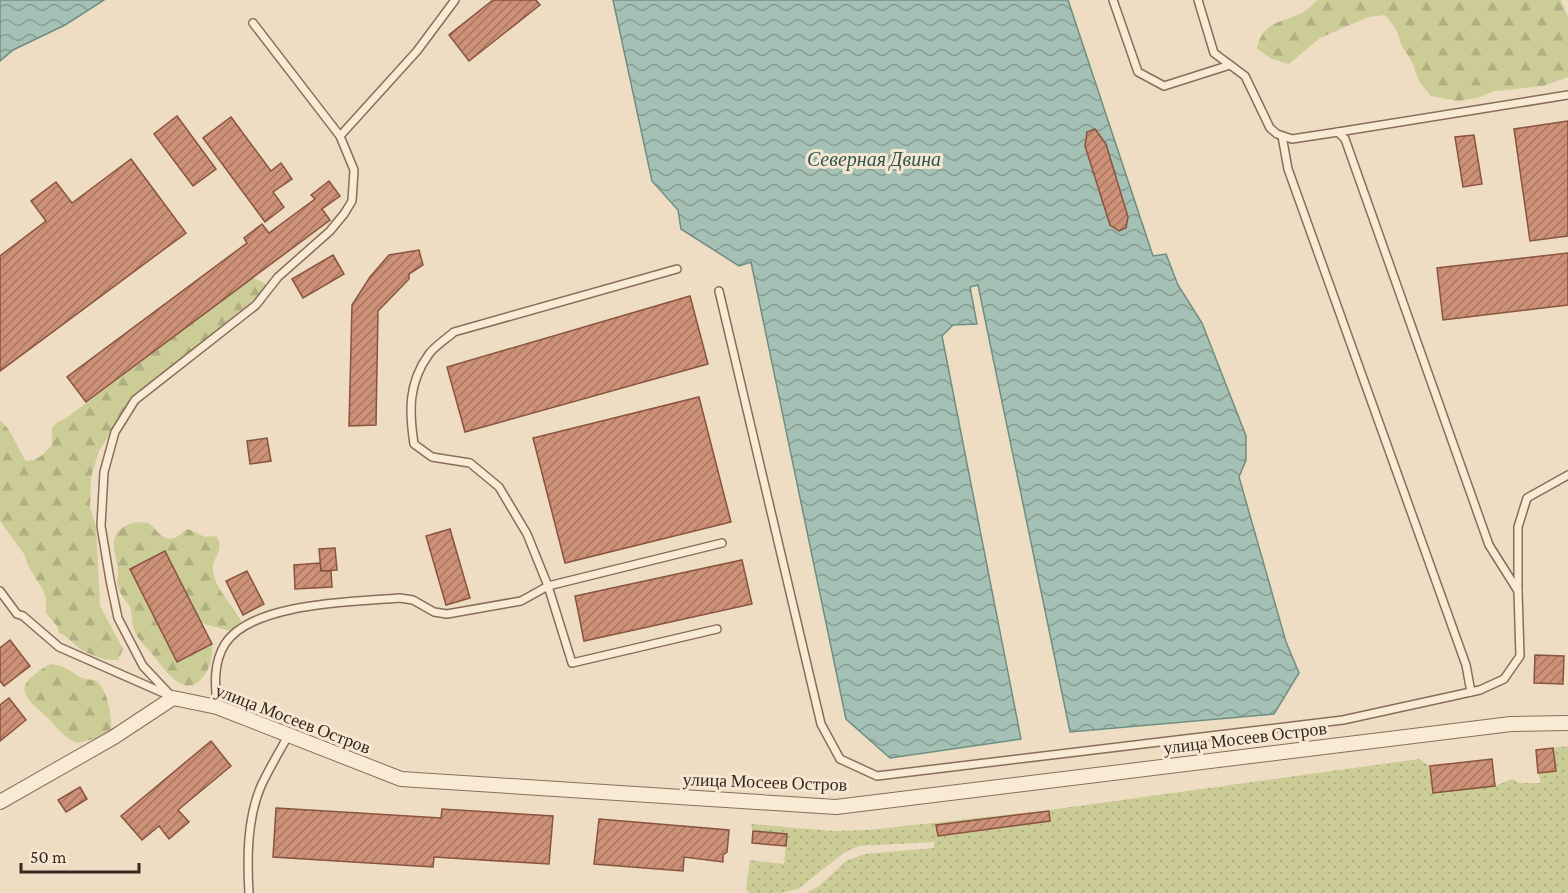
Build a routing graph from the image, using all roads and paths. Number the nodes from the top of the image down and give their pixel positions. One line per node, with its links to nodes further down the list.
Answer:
1 (455, 0): 8 (lane)
2 (1113, 0): 5 (lane)
3 (1198, 0): 5 (lane)
4 (253, 23): 8 (lane)
5 (1230, 65): 9 (lane)
6 (1568, 95): 7 (lane)
7 (1338, 132): 9 (lane); 16 (lane)
8 (340, 136): 19 (lane)
9 (1282, 136): 18 (lane)
10 (677, 269): 14 (lane)
11 (719, 291): 18 (lane)
12 (1568, 475): 16 (lane)
13 (722, 543): 14 (lane)
14 (548, 586): 17 (lane); 20 (lane)
15 (0, 591): 19 (lane)
16 (1518, 591): 18 (lane)
17 (717, 629)
18 (1472, 692)
19 (173, 698): 20 (street, улица Мосеев Остров); 23 (street)
20 (217, 707): 22 (street, улица Мосеев Остров)
21 (1568, 723): 22 (street, улица Мосеев Остров)
22 (288, 736): 24 (lane)
23 (0, 802)
24 (249, 893)

